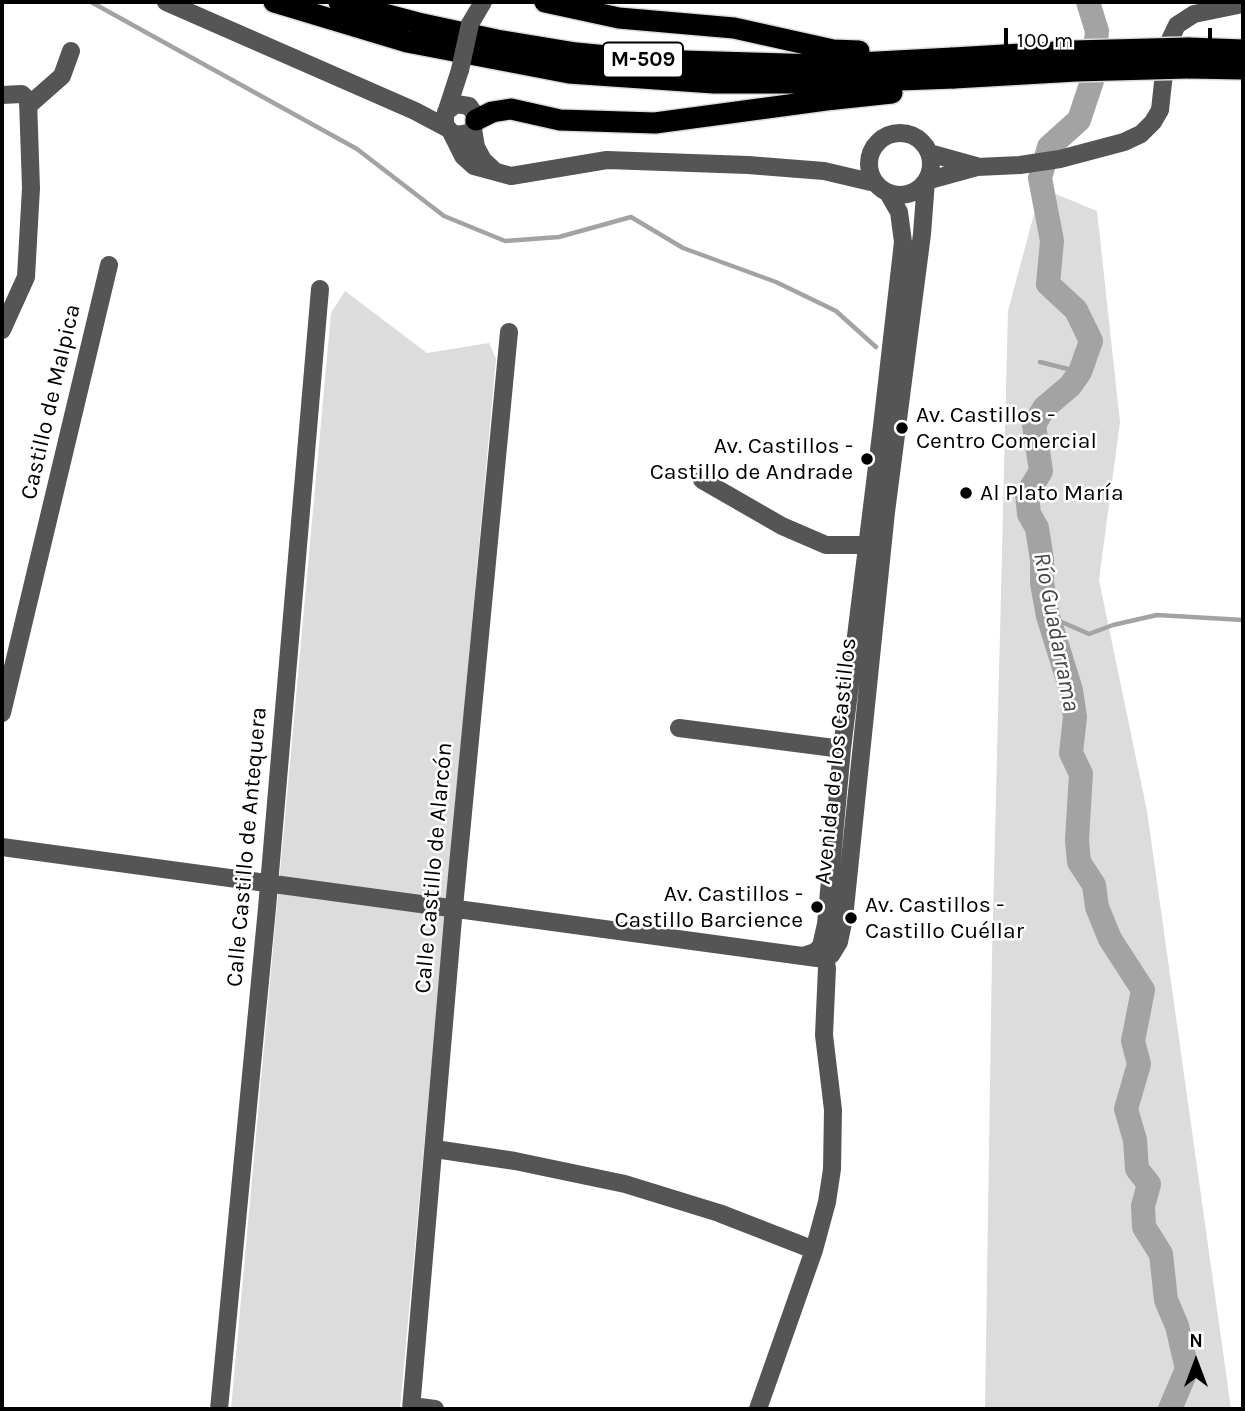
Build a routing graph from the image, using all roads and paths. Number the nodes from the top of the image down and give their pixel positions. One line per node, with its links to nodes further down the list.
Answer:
1 (166, 2): 19 (street)
2 (274, 2): 13 (highway, M-509)
3 (339, 2): 12 (highway, M-509)
4 (470, 2): 8 (street)
5 (483, 2): 8 (street)
6 (545, 2): 12 (highway)
7 (1243, 4): 22 (street)
8 (470, 24): 14 (street, bridge)
9 (1243, 50): 11 (highway, M-509)
10 (71, 51): 17 (street)
11 (1188, 58): 13 (highway, M-509, bridge); 15 (highway, M-509)
12 (927, 59): 13 (highway, M-509)
13 (954, 68): 18 (highway)
14 (460, 69): 18 (street); 19 (street)
15 (1243, 69)
16 (2, 95): 17 (street)
17 (28, 106): 29 (street)
18 (471, 117): 19 (street); 19 (street); 24 (street)
19 (448, 124): 24 (street)
20 (929, 153): 21 (street); 22 (street); 25 (street)
21 (869, 159): 23 (street); 26 (street)
22 (976, 167): 25 (street)
23 (824, 171): 24 (street); 26 (street)
24 (499, 174)
25 (926, 181): 26 (street); 39 (street, Avenida de los Castillos)
26 (882, 188): 32 (street, Avenida de los Castillos)
27 (109, 265): 33 (street, Castillo de Malpica)
28 (320, 289): 37 (street, Calle Castillo de Antequera)
29 (2, 330)
30 (509, 332): 38 (street, Calle Castillo de Alarcón)
31 (702, 480): 32 (street)
32 (868, 545): 35 (street, Avenida de los Castillos)
33 (2, 713)
34 (679, 728): 35 (street)
35 (842, 749): 39 (street, Avenida de los Castillos)
36 (2, 847): 37 (street)
37 (269, 883): 38 (street); 43 (street, Calle Castillo de Antequera)
38 (454, 907): 39 (street); 40 (street, Calle Castillo de Alarcón)
39 (815, 954): 41 (street)
40 (435, 1149): 41 (street); 42 (street, Calle Castillo de Alarcón)
41 (814, 1250): 45 (street)
42 (412, 1408): 44 (street)
43 (219, 1409)
44 (435, 1409)
45 (758, 1409)

